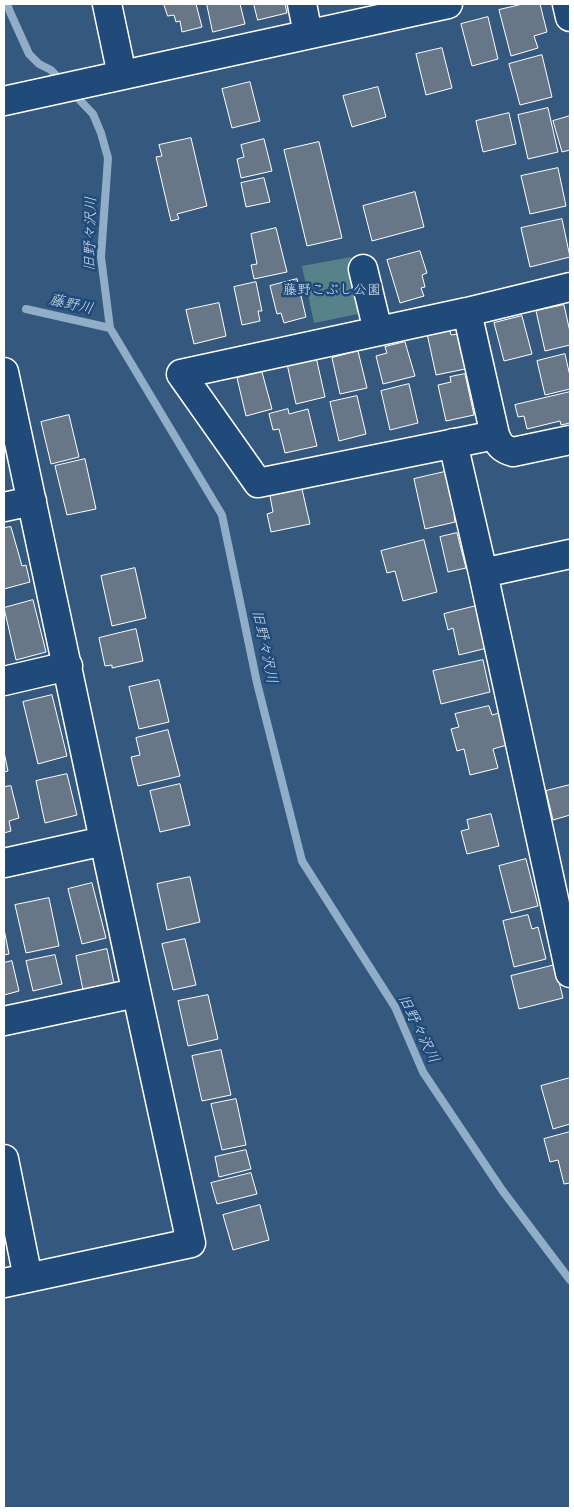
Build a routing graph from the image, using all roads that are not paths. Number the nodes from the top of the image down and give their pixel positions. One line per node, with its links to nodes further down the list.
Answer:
1 (107, 4): 7 (street)
2 (302, 4): 6 (street)
3 (448, 4): 6 (street)
4 (567, 4): 5 (street)
5 (570, 17)
6 (308, 34): 7 (street)
7 (122, 75): 8 (street)
8 (4, 102)
9 (363, 269): 12 (street)
10 (570, 287): 11 (street)
11 (467, 312): 12 (street); 14 (street)
12 (378, 331): 16 (street)
13 (4, 372): 17 (street)
14 (495, 435): 15 (street); 16 (street)
15 (570, 440)
16 (453, 443): 20 (street)
17 (32, 501): 18 (street); 21 (street)
18 (4, 507)
19 (570, 554): 20 (street)
20 (483, 573): 25 (street)
21 (68, 666): 22 (street); 23 (street)
22 (4, 680)
23 (104, 841): 24 (street); 26 (street)
24 (4, 863)
25 (570, 966)
26 (136, 992): 27 (street); 29 (street)
27 (4, 1020)
28 (4, 1159): 29 (street)
29 (16, 1281)

